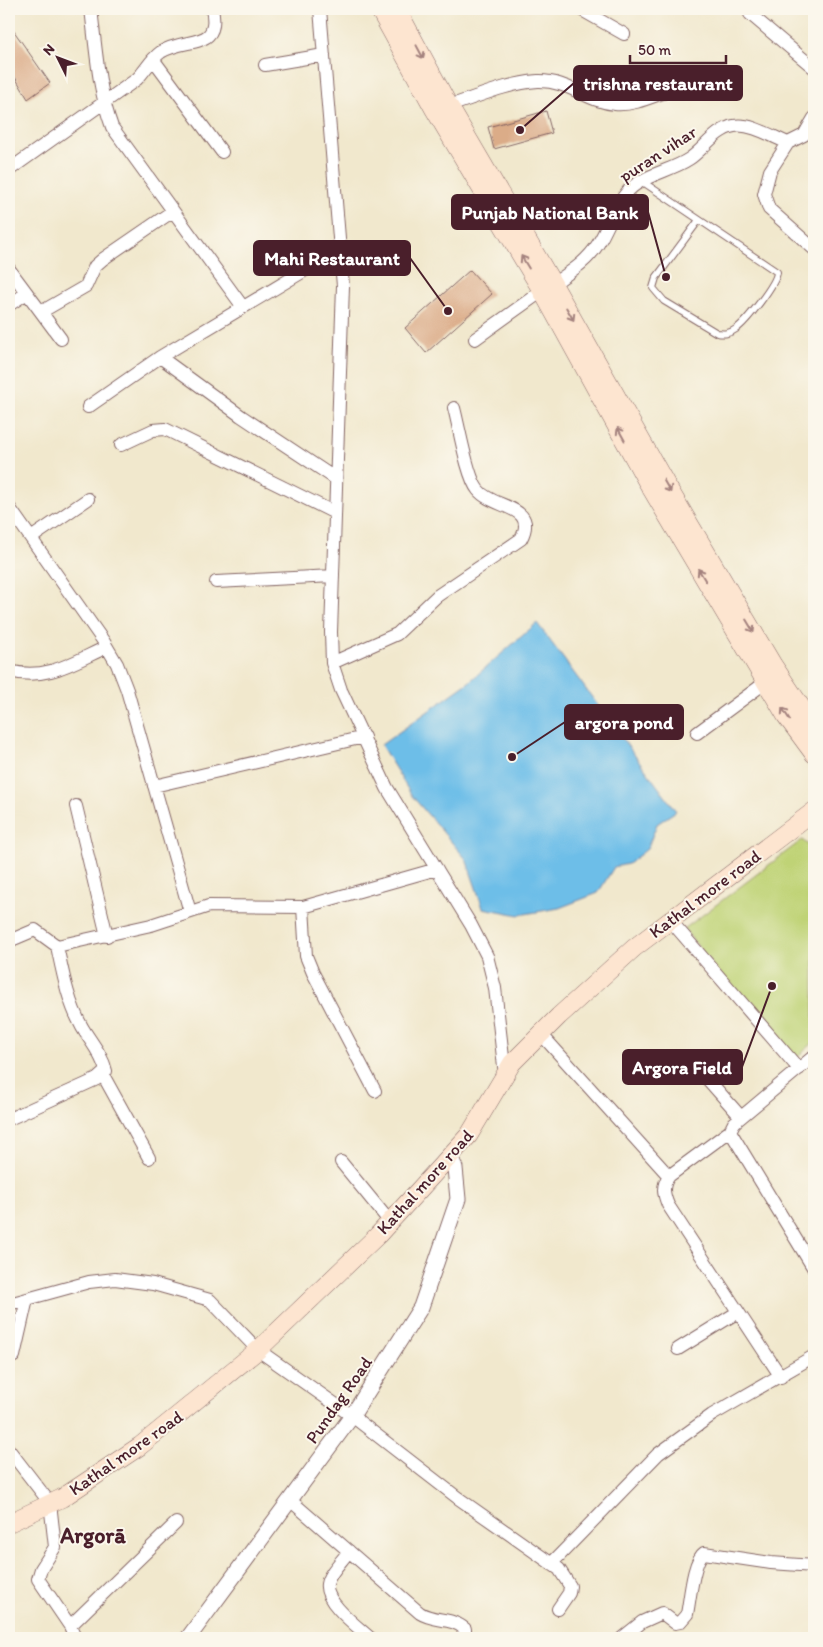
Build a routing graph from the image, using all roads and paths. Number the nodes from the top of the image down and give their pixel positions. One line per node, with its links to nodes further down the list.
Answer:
1 (91, 9): 14 (street)
2 (212, 9): 10 (street)
3 (320, 9): 9 (street)
4 (379, 9): 26 (main road, one-way to 4)
5 (397, 9): 15 (main road, one-way to 15)
6 (580, 9): 8 (street)
7 (750, 14): 12 (street)
8 (624, 34)
9 (324, 55): 11 (street); 24 (street)
10 (152, 59): 14 (street); 18 (street)
11 (265, 65)
12 (814, 68)
13 (671, 90): 15 (street)
14 (103, 102): 19 (street); 21 (street)
15 (449, 106): 26 (main road)
16 (814, 118): 17 (street)
17 (788, 143): 20 (street, puran vihar); 23 (street)
18 (222, 152)
19 (9, 170)
20 (643, 182): 22 (lane); 26 (street, puran vihar)
21 (173, 212): 29 (street); 30 (street)
22 (699, 220): 22 (lane)
23 (814, 249)
24 (339, 250): 29 (street); 37 (street)
25 (9, 269): 27 (street)
26 (548, 287): 32 (street, puran vihar); 47 (main road, one-way to 26); 48 (main road, one-way to 48)
27 (27, 293): 28 (street); 30 (street)
28 (9, 305)
29 (243, 307): 33 (street)
30 (41, 312): 31 (street)
31 (61, 339)
32 (475, 339)
33 (160, 357): 34 (street); 37 (street)
34 (88, 407)
35 (454, 408): 45 (street)
36 (121, 445): 40 (street)
37 (336, 479): 40 (street)
38 (88, 499): 41 (street)
39 (9, 507): 41 (street)
40 (335, 513): 42 (street)
41 (31, 538): 44 (street)
42 (333, 576): 43 (street); 45 (street)
43 (216, 582)
44 (107, 647): 46 (street); 52 (street)
45 (332, 663): 50 (street)
46 (9, 671)
47 (766, 682): 49 (street); 51 (main road, one-way to 47)
48 (814, 726)
49 (698, 733)
50 (364, 737): 52 (street); 55 (street)
51 (814, 754)
52 (154, 786): 57 (street)
53 (76, 806): 59 (street)
54 (814, 811): 58 (main road, Kathal more road)
55 (437, 869): 56 (street); 67 (street)
56 (303, 907): 57 (street); 68 (street)
57 (190, 912): 59 (street)
58 (670, 920): 62 (main road, Kathal more road); 65 (street)
59 (107, 936): 61 (street)
60 (9, 941): 61 (street)
61 (57, 946): 66 (street)
62 (541, 1034): 67 (main road, Kathal more road); 75 (street)
63 (814, 1056): 65 (street)
64 (695, 1065): 69 (street)
65 (799, 1069): 69 (street)
66 (104, 1075): 70 (street); 73 (street)
67 (505, 1076): 72 (main road, Kathal more road)
68 (375, 1091)
69 (741, 1117): 71 (street)
70 (9, 1119)
71 (730, 1131): 75 (street); 77 (street)
72 (450, 1155): 76 (main road, Kathal more road); 86 (street, Pundag Road)
73 (149, 1158)
74 (341, 1162): 76 (street)
75 (669, 1176): 80 (street)
76 (390, 1222): 82 (main road, Kathal more road)
77 (814, 1269)
78 (26, 1299): 79 (street); 82 (street); 83 (street)
79 (9, 1304)
80 (738, 1312): 81 (street); 85 (street)
81 (678, 1349)
82 (258, 1350): 86 (street); 89 (main road, Kathal more road)
83 (11, 1355)
84 (814, 1356): 85 (street)
85 (781, 1377): 93 (street)
86 (352, 1416): 88 (street, Pundag Road); 93 (street)
87 (9, 1450): 89 (street)
88 (290, 1500): 92 (street); 97 (street, Pundag Road)
89 (50, 1504): 91 (main road, Kathal more road); 96 (street)
90 (176, 1523): 96 (street)
91 (9, 1524)
92 (348, 1552): 98 (street); 99 (street)
93 (551, 1564): 95 (street)
94 (814, 1566): 100 (street)
95 (558, 1609)
96 (73, 1632)
97 (195, 1635)
98 (370, 1638)
99 (465, 1638)
100 (622, 1638)

